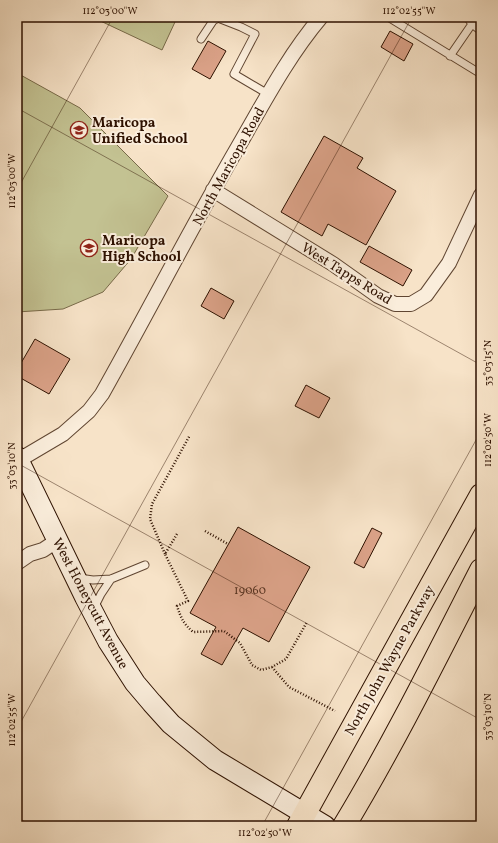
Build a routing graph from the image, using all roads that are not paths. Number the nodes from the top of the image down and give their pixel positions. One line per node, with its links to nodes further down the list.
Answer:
1 (321, 17): 9 (street, North Maricopa Road)
2 (388, 17): 7 (lane)
3 (467, 17): 4 (lane)
4 (472, 24): 5 (lane); 7 (lane)
5 (481, 30)
6 (201, 39): 9 (lane)
7 (450, 56): 8 (lane)
8 (481, 74)
9 (268, 94): 10 (street, North Maricopa Road)
10 (213, 190): 11 (street, West Tapps Road); 12 (street, North Maricopa Road)
11 (481, 195)
12 (18, 458): 14 (street, West Honeycutt Avenue)
13 (481, 495): 21 (highway, North John Wayne Parkway)
14 (58, 540): 15 (street); 18 (street, West Honeycutt Avenue)
15 (17, 563)
16 (146, 565): 19 (lane)
17 (481, 570): 23 (highway)
18 (76, 577): 19 (lane); 20 (street, West Honeycutt Avenue)
19 (111, 579): 20 (lane)
20 (92, 611): 21 (street, West Honeycutt Avenue)
21 (301, 820): 22 (street, West Honeycutt Avenue)
22 (326, 826)
23 (344, 826)

